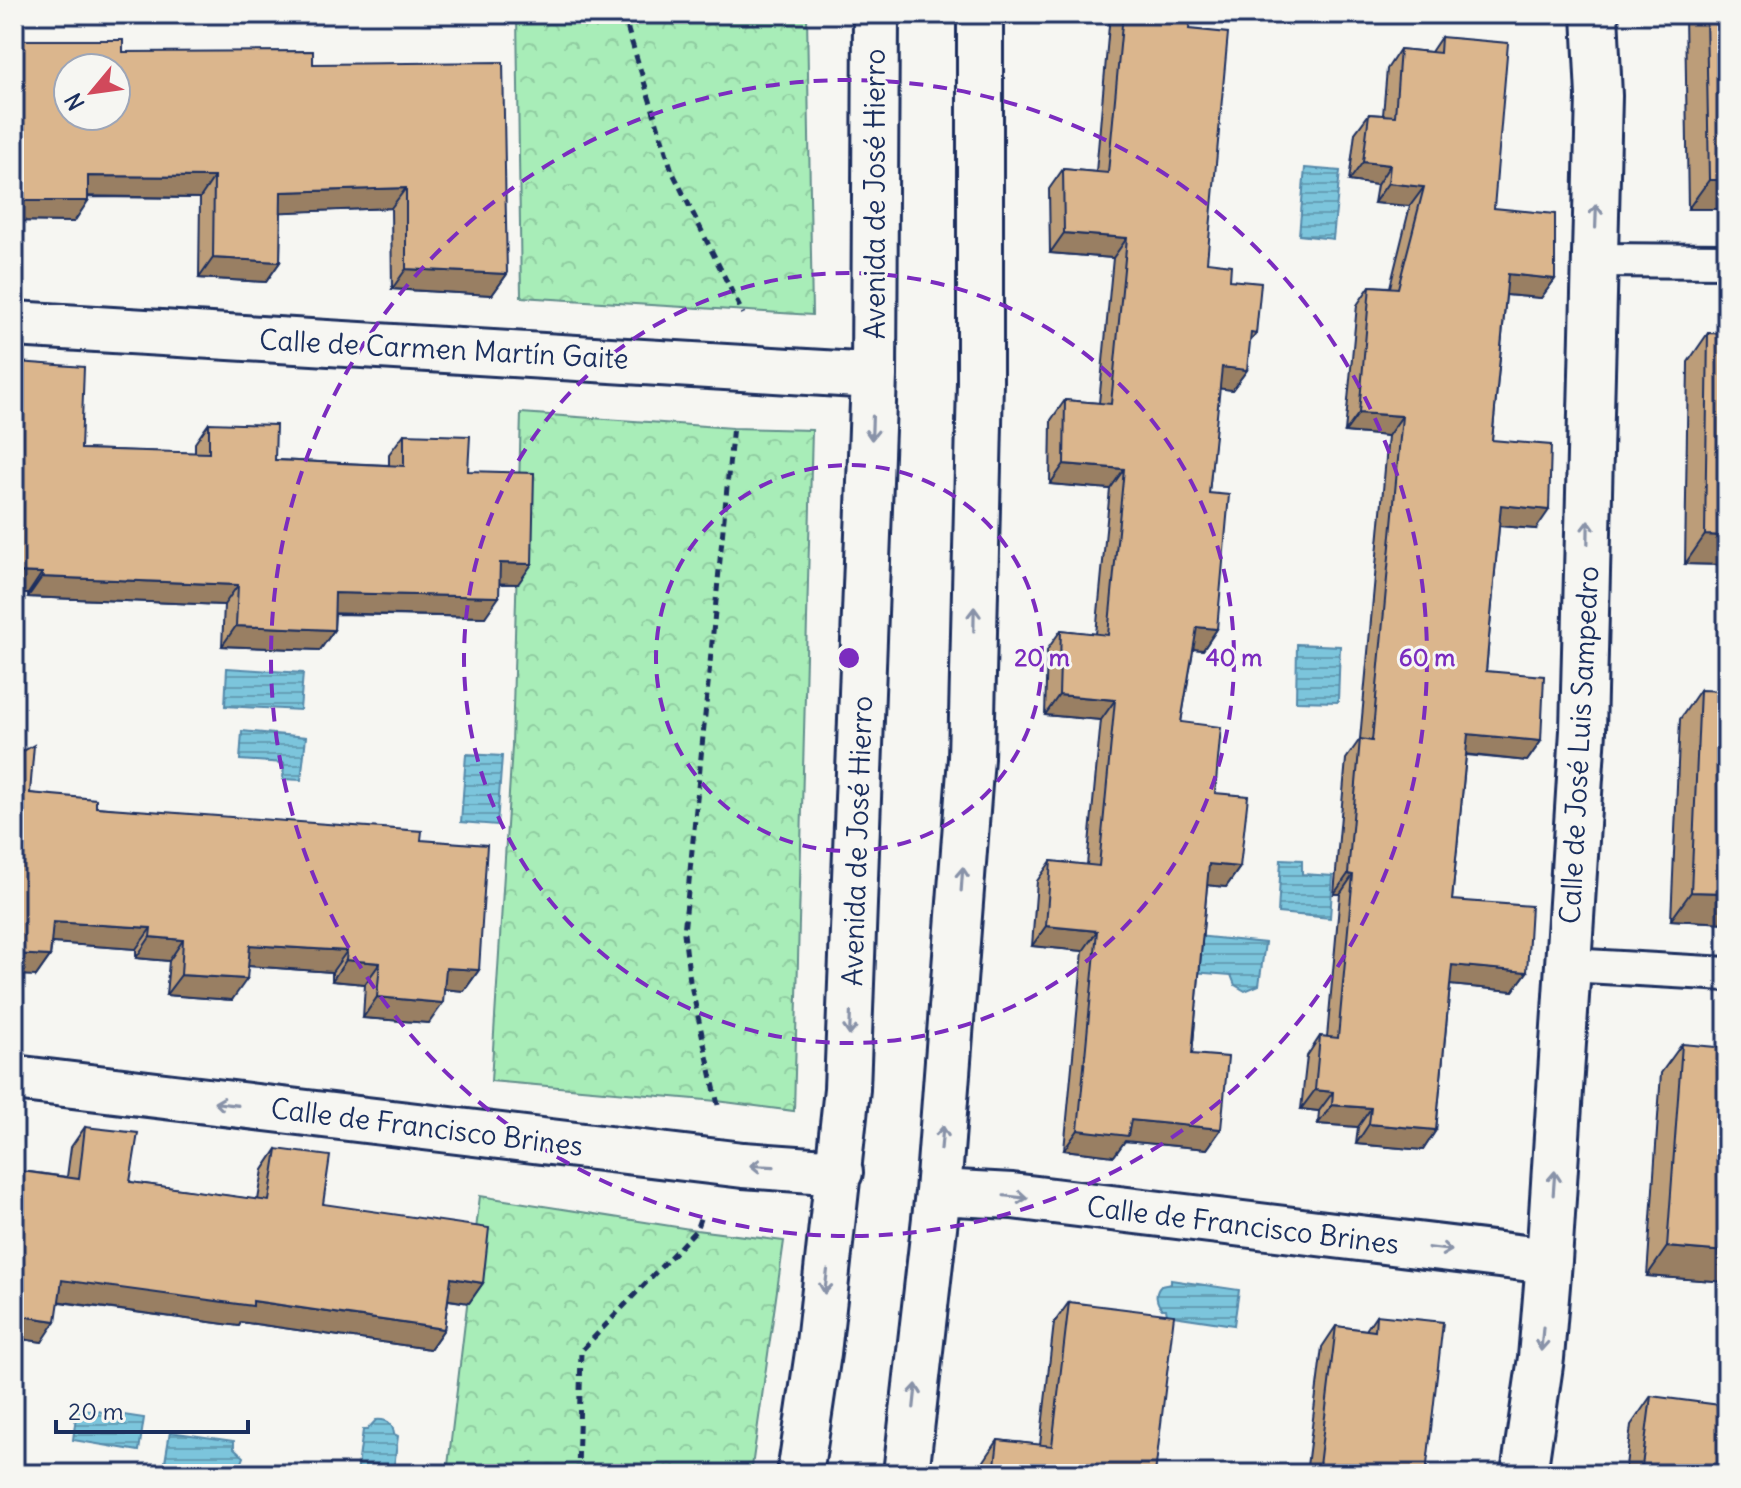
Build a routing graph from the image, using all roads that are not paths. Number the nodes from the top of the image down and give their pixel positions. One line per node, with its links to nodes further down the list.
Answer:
1 (876, 14): 7 (street, Avenida de José Hierro)
2 (980, 14): 12 (street, one-way to 2)
3 (1595, 14): 4 (street, Calle de José Luis Sampedro, one-way to 3)
4 (1595, 260): 5 (lane); 8 (street, Calle de José Luis Sampedro, one-way to 4)
5 (1727, 261)
6 (14, 324): 7 (street, Calle de Carmen Martín Gaite)
7 (874, 376): 11 (street, Avenida de José Hierro, one-way to 11)
8 (1568, 965): 9 (lane); 13 (street, Calle de José Luis Sampedro, one-way to 8)
9 (1727, 974)
10 (14, 1078): 11 (street, Calle de Francisco Brines, one-way to 10)
11 (840, 1172): 14 (street, Avenida de José Hierro, one-way to 14)
12 (938, 1192): 13 (street, Calle de Francisco Brines, one-way to 13); 15 (street, one-way to 12)
13 (1549, 1261): 16 (street, Calle de José Luis Sampedro, one-way to 16)
14 (800, 1474)
15 (906, 1474)
16 (1524, 1474)

